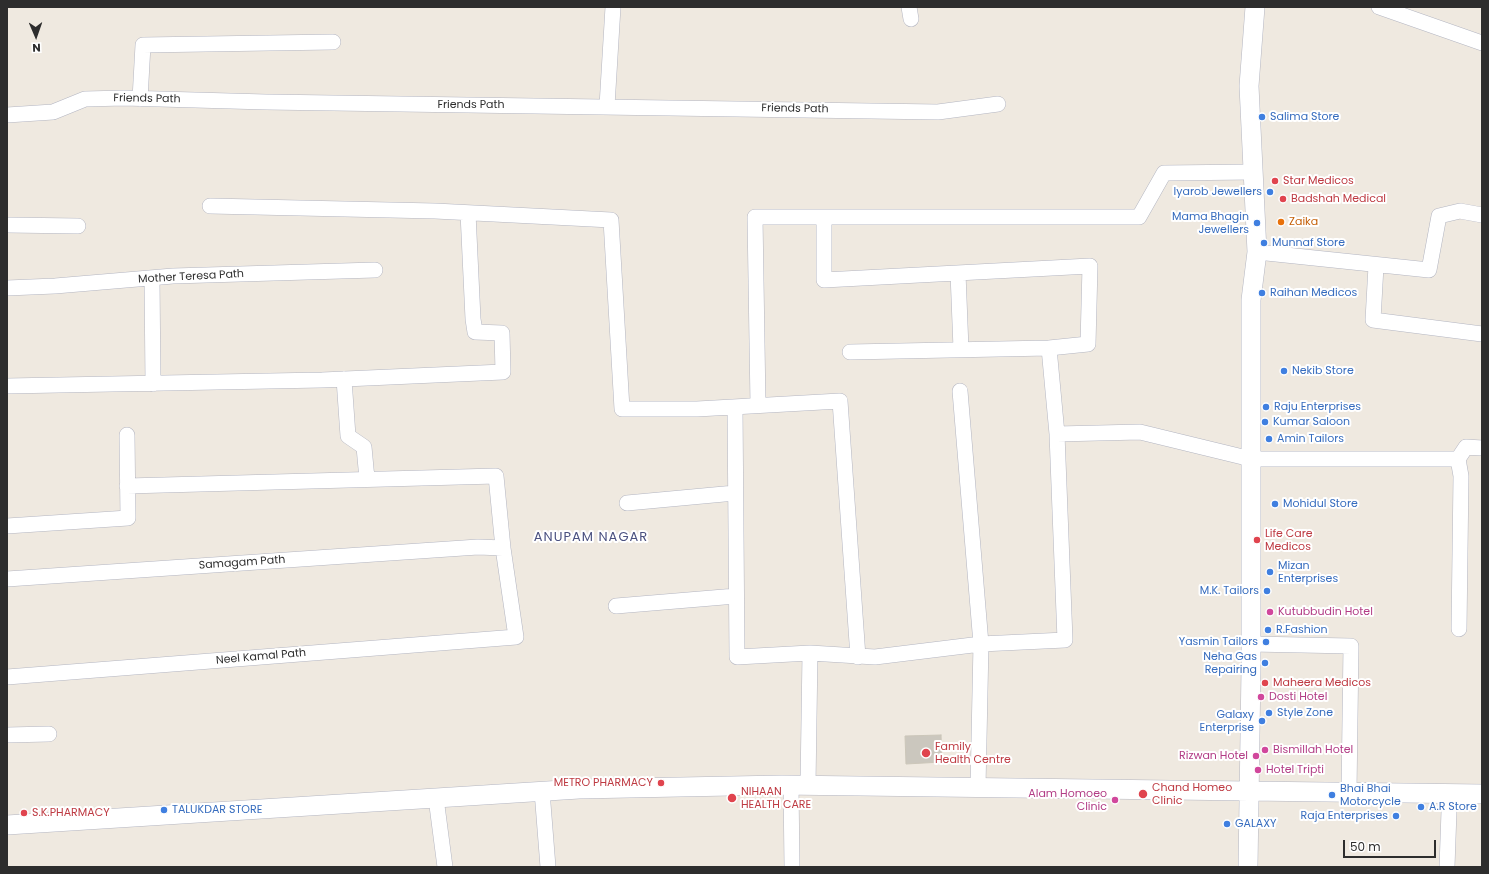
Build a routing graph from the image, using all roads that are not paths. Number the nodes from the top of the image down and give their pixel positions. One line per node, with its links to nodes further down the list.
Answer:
1 (613, 7): 8 (street)
2 (1255, 7): 10 (street)
3 (1379, 7): 5 (street)
4 (333, 42): 6 (street)
5 (1482, 43)
6 (140, 99): 8 (street, Friends Path); 9 (street, Friends Path)
7 (998, 104): 8 (street, Friends Path)
8 (607, 106)
9 (7, 115)
10 (1253, 172): 14 (street); 17 (street)
11 (210, 206): 12 (street)
12 (468, 213): 27 (street); 32 (street)
13 (1482, 215): 18 (street)
14 (824, 217): 20 (street); 31 (street)
15 (7, 225): 16 (street)
16 (78, 226)
17 (1257, 252): 18 (street); 36 (street)
18 (1376, 266): 23 (street)
19 (375, 270): 21 (street, Mother Teresa Path)
20 (958, 273): 24 (street); 25 (street)
21 (152, 278): 22 (street, Mother Teresa Path); 28 (street)
22 (7, 288)
23 (1482, 334)
24 (1049, 348): 25 (street); 33 (street)
25 (961, 350): 26 (street)
26 (850, 352)
27 (344, 379): 28 (street); 38 (street)
28 (153, 384): 29 (street)
29 (7, 386)
30 (960, 391): 48 (street)
31 (758, 405): 32 (street); 51 (street)
32 (735, 407): 40 (street)
33 (1057, 434): 36 (street); 48 (street)
34 (127, 435): 39 (street)
35 (1482, 448): 37 (street)
36 (1251, 459): 37 (street); 49 (street)
37 (1458, 459): 47 (street)
38 (366, 479): 39 (street); 43 (street)
39 (128, 486): 42 (street)
40 (735, 493): 41 (street); 45 (street)
41 (627, 503)
42 (7, 526)
43 (503, 548): 44 (street, Samagam Path); 52 (street, Neel Kamal Path)
44 (7, 579)
45 (736, 596): 46 (street); 50 (street)
46 (616, 606)
47 (1459, 629)
48 (981, 644): 51 (street); 56 (street)
49 (1251, 644): 57 (street); 59 (street)
50 (810, 653): 51 (street); 55 (street)
51 (858, 657)
52 (7, 677)
53 (49, 734): 54 (street)
54 (7, 736)
55 (800, 785): 56 (street); 58 (street); 66 (street)
56 (978, 787): 57 (street)
57 (1249, 790): 59 (street); 67 (street)
58 (542, 791): 62 (street); 65 (street)
59 (1349, 792): 60 (street)
60 (1448, 793): 61 (street); 68 (street)
61 (1482, 794)
62 (436, 798): 63 (street); 64 (street)
63 (7, 826)
64 (445, 867)
65 (548, 867)
66 (792, 867)
67 (1248, 867)
68 (1447, 867)

